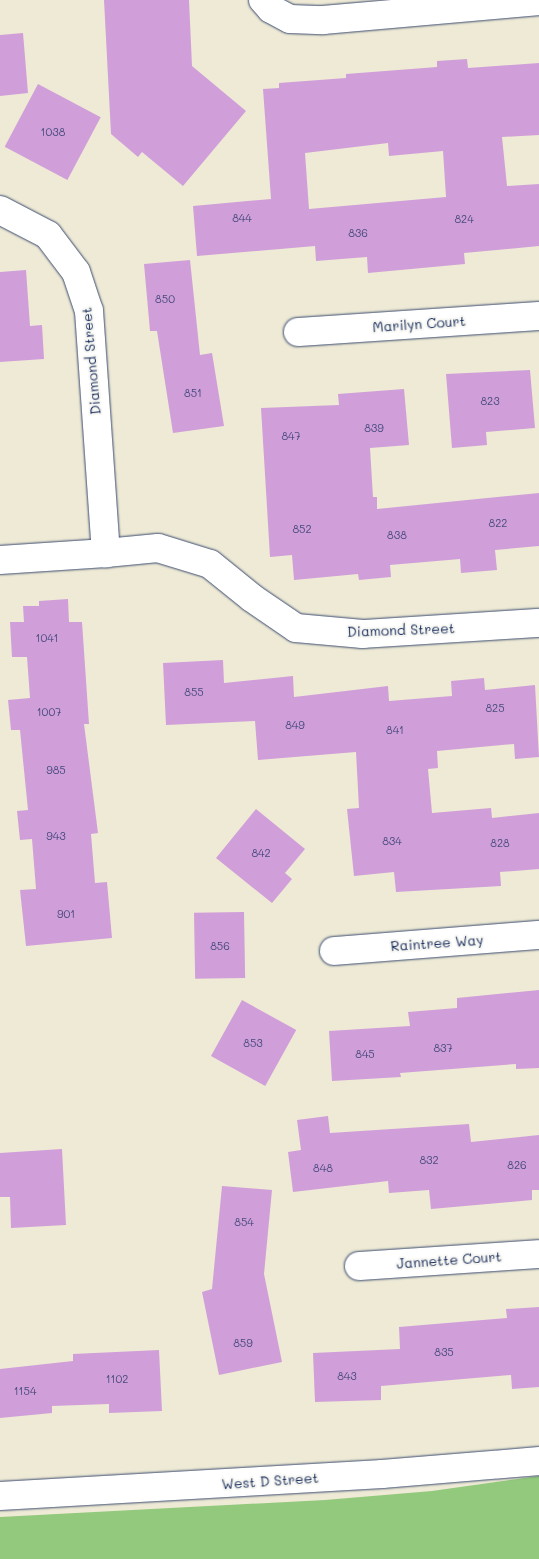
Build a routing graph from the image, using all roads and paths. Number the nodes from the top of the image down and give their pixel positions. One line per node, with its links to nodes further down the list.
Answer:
1 (263, 0): 2 (street)
2 (539, 1)
3 (0, 210): 6 (street, Diamond Street)
4 (539, 316): 5 (street, Marilyn Court)
5 (298, 332)
6 (106, 553): 7 (street, Diamond Street); 8 (street, Diamond Street)
7 (0, 560)
8 (539, 623)
9 (539, 936): 10 (street, Raintree Way)
10 (334, 951)
11 (539, 1254): 12 (street, Jannette Court)
12 (359, 1266)
13 (539, 1461): 14 (street, West D Street)
14 (0, 1496)

